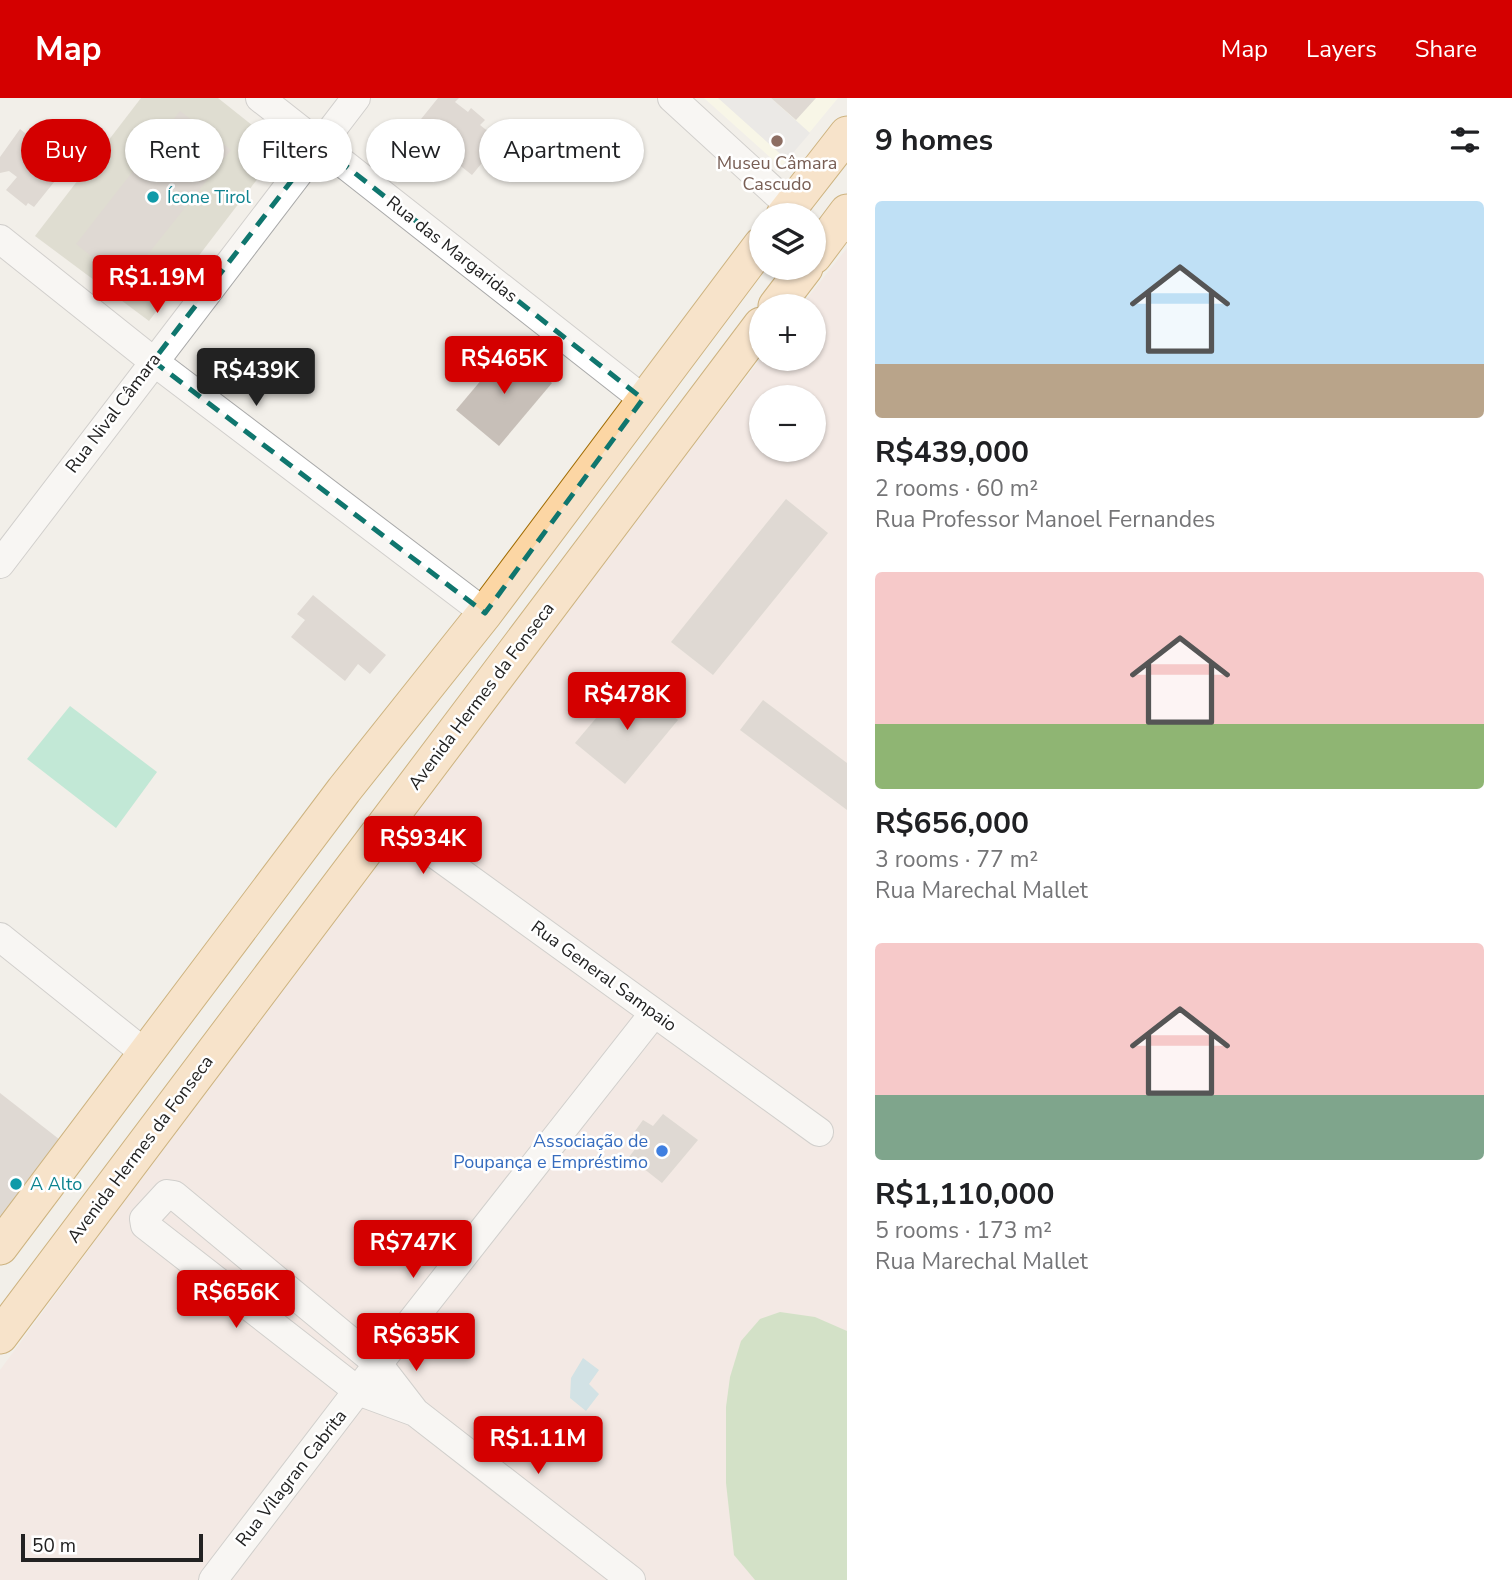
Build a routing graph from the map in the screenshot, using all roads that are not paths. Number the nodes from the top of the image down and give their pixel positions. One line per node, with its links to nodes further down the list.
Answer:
1 (260, 98): 4 (street, Rua das Margaridas)
2 (356, 98): 5 (street, Rua Nival Câmara)
3 (672, 98): 9 (street)
4 (286, 119)
5 (339, 119)
6 (847, 134): 10 (main road)
7 (352, 171): 19 (street, Rua das Margaridas)
8 (290, 182): 18 (street, Rua Nival Câmara)
9 (780, 203)
10 (794, 203)
11 (847, 212): 13 (main road)
12 (0, 239): 18 (street)
13 (826, 240)
14 (749, 261): 19 (main road)
15 (796, 280): 16 (main road)
16 (785, 294)
17 (749, 341): 22 (main road, Avenida Hermes da Fonseca)
18 (153, 360): 20 (street, Rua Nival Câmara); 21 (street)
19 (643, 399): 21 (main road)
20 (0, 564)
21 (485, 613): 25 (main road)
22 (388, 820): 24 (street, Rua General Sampaio); 28 (main road, Avenida Hermes da Fonseca)
23 (0, 937): 25 (street)
24 (654, 1013): 26 (street, Rua General Sampaio); 29 (street, Rua Vilagran Cabrita)
25 (146, 1054): 27 (main road)
26 (819, 1132)
27 (0, 1247)
28 (0, 1336)
29 (378, 1364): 30 (street, Rua Vilagran Cabrita); 30 (street); 31 (street)
30 (358, 1391): 31 (street); 32 (street, Rua Vilagran Cabrita)
31 (415, 1412): 33 (street)
32 (213, 1580)
33 (631, 1580)

